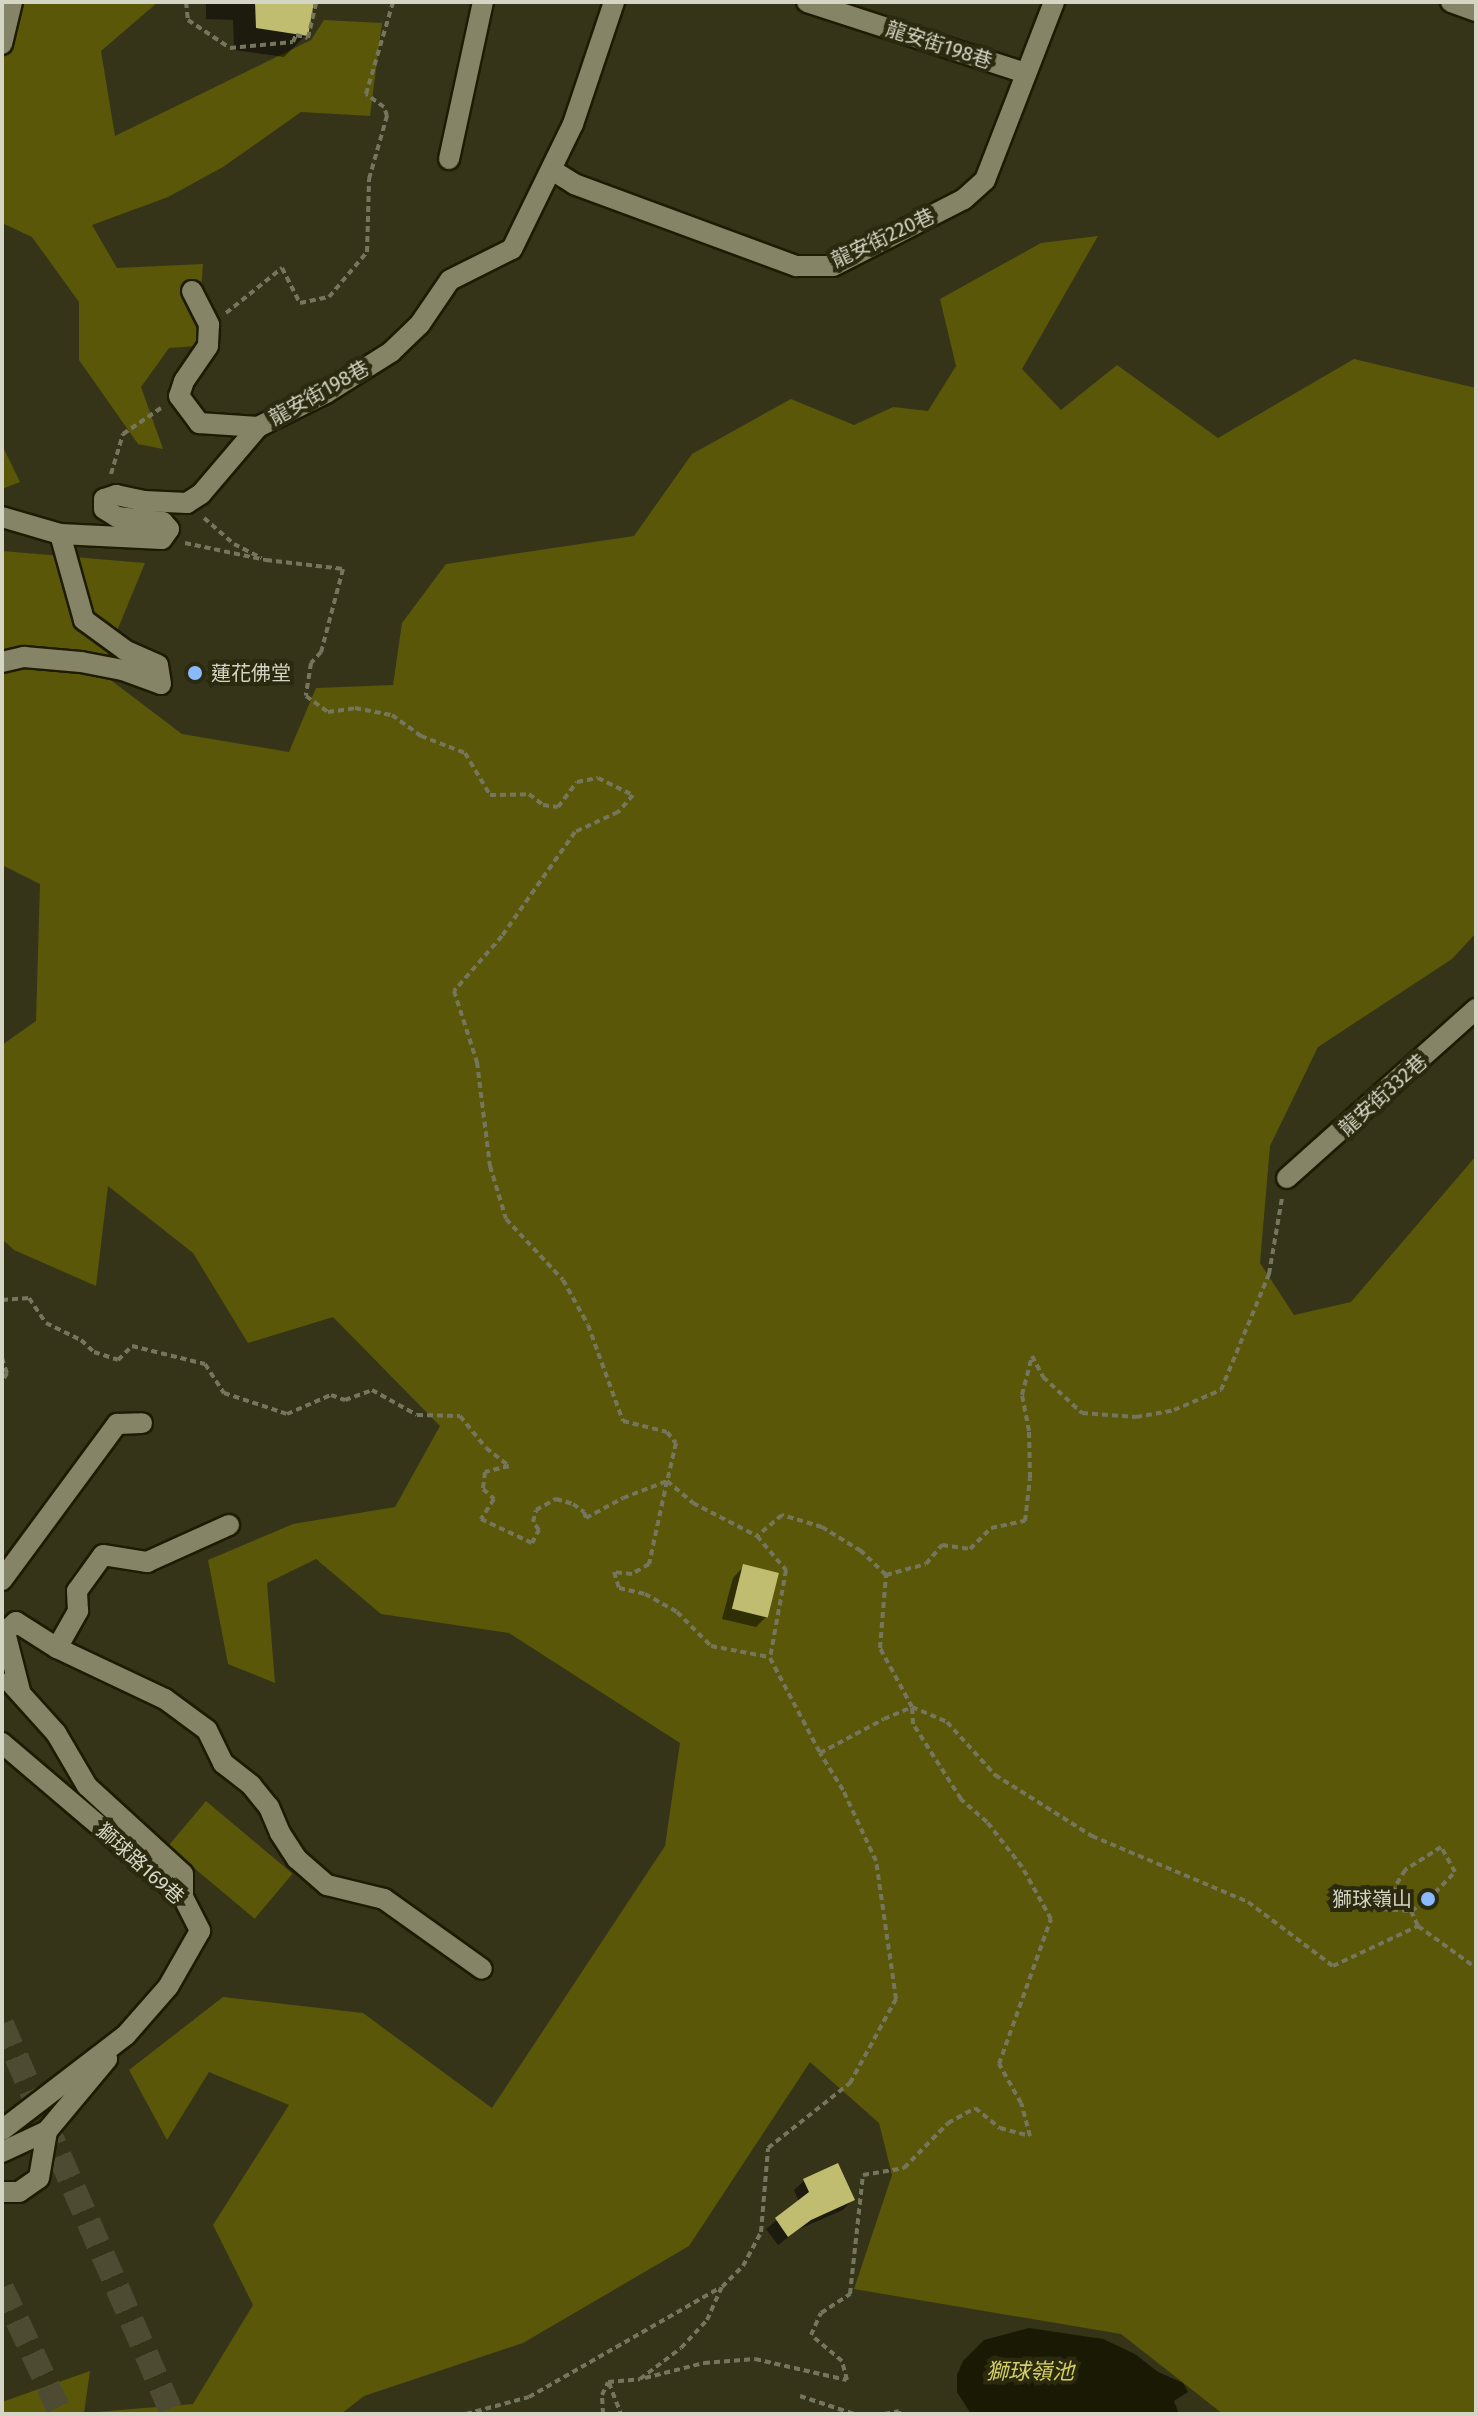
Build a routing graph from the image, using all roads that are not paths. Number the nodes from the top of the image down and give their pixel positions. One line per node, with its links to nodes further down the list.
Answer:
1 (12, 2): 8 (lane)
2 (483, 2): 10 (lane)
3 (614, 2): 11 (lane, 龍安街198巷)
4 (807, 2): 9 (lane, 龍安街198巷)
5 (1054, 2): 9 (lane, 龍安街220巷)
6 (1451, 2): 7 (lane)
7 (1476, 11)
8 (2, 44)
9 (1026, 73): 11 (lane, 龍安街220巷)
10 (449, 159)
11 (552, 170): 13 (lane, 龍安街198巷)
12 (192, 291): 13 (lane)
13 (258, 427): 15 (lane, 龍安街198巷)
14 (2, 517): 15 (lane)
15 (60, 534): 16 (lane)
16 (2, 662)
17 (1476, 1009): 18 (lane, 龍安街332巷)
18 (1287, 1178)
19 (142, 1423): 21 (lane)
20 (229, 1525): 22 (lane)
21 (2, 1580)
22 (57, 1648): 24 (lane); 27 (lane)
23 (2, 1675): 24 (lane)
24 (20, 1691): 26 (lane)
25 (2, 1743): 26 (lane, 獅球路169巷)
26 (183, 1897): 28 (lane, 獅球路169巷)
27 (482, 1969)
28 (126, 2035): 29 (lane, 獅球路169巷); 30 (lane)
29 (2, 2130)
30 (47, 2131): 31 (lane); 32 (lane)
31 (2, 2152)
32 (2, 2192)

